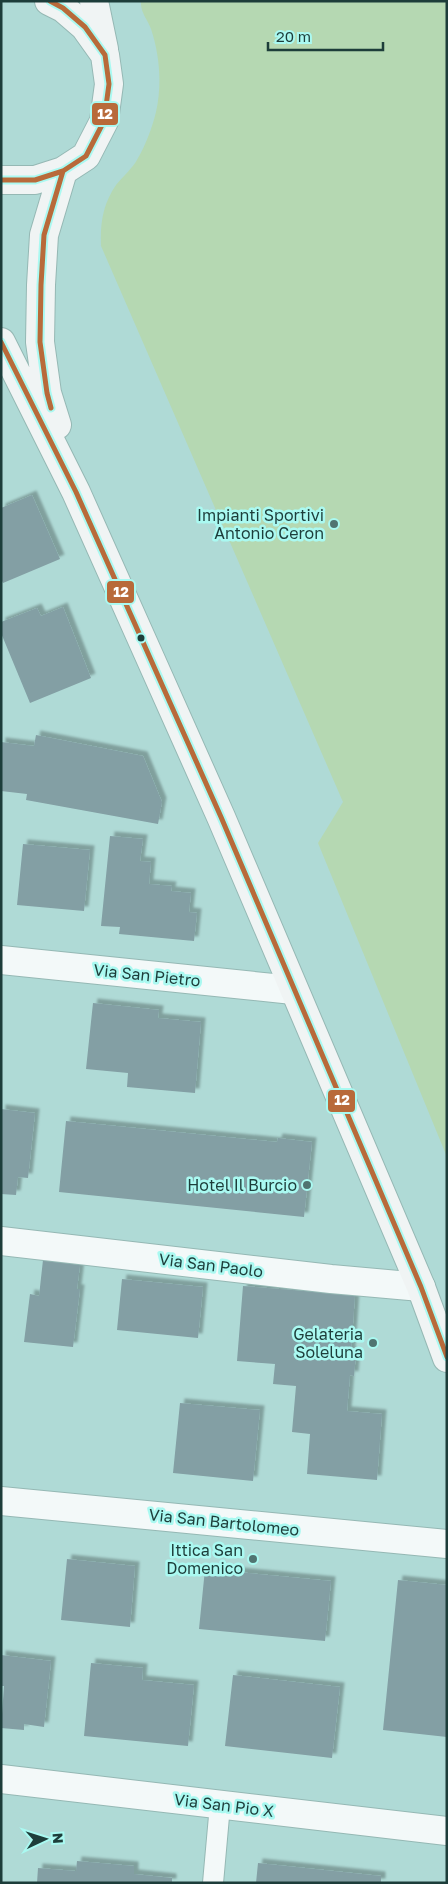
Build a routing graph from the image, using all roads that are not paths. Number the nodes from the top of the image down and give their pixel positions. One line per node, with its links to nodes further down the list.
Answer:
1 (49, 1): 3 (street)
2 (94, 1): 3 (street)
3 (105, 55): 4 (street)
4 (63, 171): 5 (street); 7 (street)
5 (1, 180)
6 (1, 342): 7 (street)
7 (76, 492): 9 (street)
8 (1, 960): 9 (street, Via San Pietro)
9 (293, 990): 11 (street)
10 (1, 1241): 11 (street, Via San Paolo)
11 (421, 1287): 12 (street)
12 (447, 1358)
13 (1, 1501): 14 (street, Via San Bartolomeo)
14 (447, 1544)
15 (1, 1779): 16 (street, Via San Pio X)
16 (220, 1805): 17 (street, Via San Pio X); 18 (lane)
17 (447, 1831)
18 (213, 1883)

